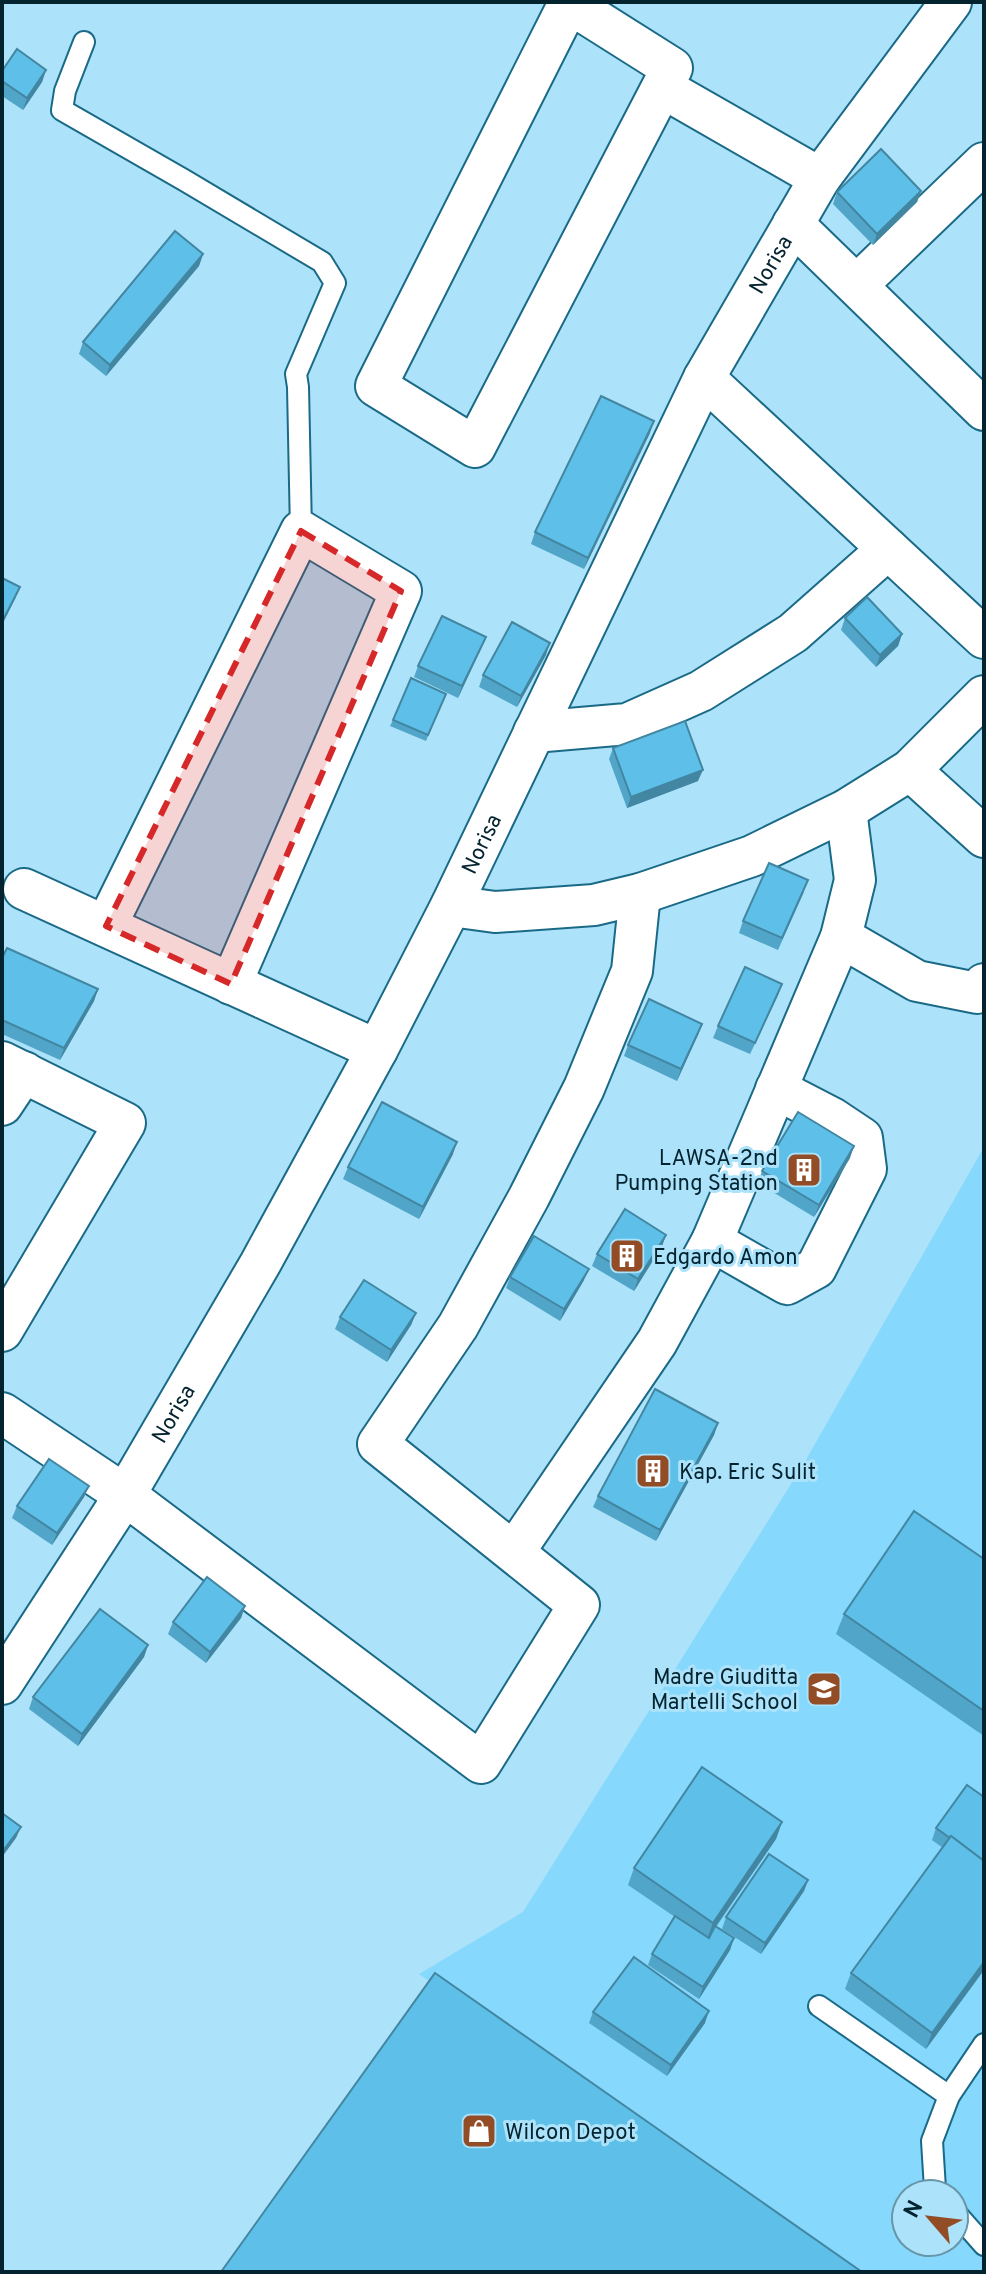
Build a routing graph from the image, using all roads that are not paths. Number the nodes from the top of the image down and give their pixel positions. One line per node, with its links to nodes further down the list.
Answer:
1 (937, 7): 5 (street, Norisa)
2 (84, 42): 10 (lane)
3 (663, 88): 3 (street); 5 (street)
4 (984, 163): 7 (street)
5 (820, 178): 6 (street, Norisa)
6 (793, 224): 7 (street); 8 (street, Norisa)
7 (857, 285): 9 (street)
8 (704, 378): 11 (street); 14 (street, Norisa)
9 (984, 410)
10 (301, 531): 21 (street); 23 (street)
11 (888, 549): 12 (street); 14 (street)
12 (984, 638)
13 (984, 696): 15 (street)
14 (534, 732): 20 (street, Norisa)
15 (910, 770): 16 (street); 17 (street)
16 (846, 810): 19 (street); 22 (street)
17 (984, 837)
18 (24, 889): 21 (street)
19 (640, 894): 20 (street); 33 (street)
20 (451, 906): 25 (street, Norisa)
21 (106, 926): 23 (street)
22 (841, 937): 24 (street); 27 (street)
23 (231, 984): 25 (street)
24 (984, 984)
25 (377, 1050): 32 (street, Norisa)
26 (13, 1067): 28 (street); 30 (street)
27 (776, 1089): 29 (street); 29 (street)
28 (2, 1105)
29 (712, 1241): 33 (street)
30 (2, 1331)
31 (2, 1413): 32 (street)
32 (125, 1495): 33 (street); 34 (street, Norisa)
33 (514, 1552)
34 (2, 1684)
35 (819, 2006): 37 (lane)
36 (984, 2044): 37 (lane)
37 (949, 2096): 38 (lane)
38 (934, 2178)
39 (970, 2229): 40 (lane)
40 (984, 2245)

